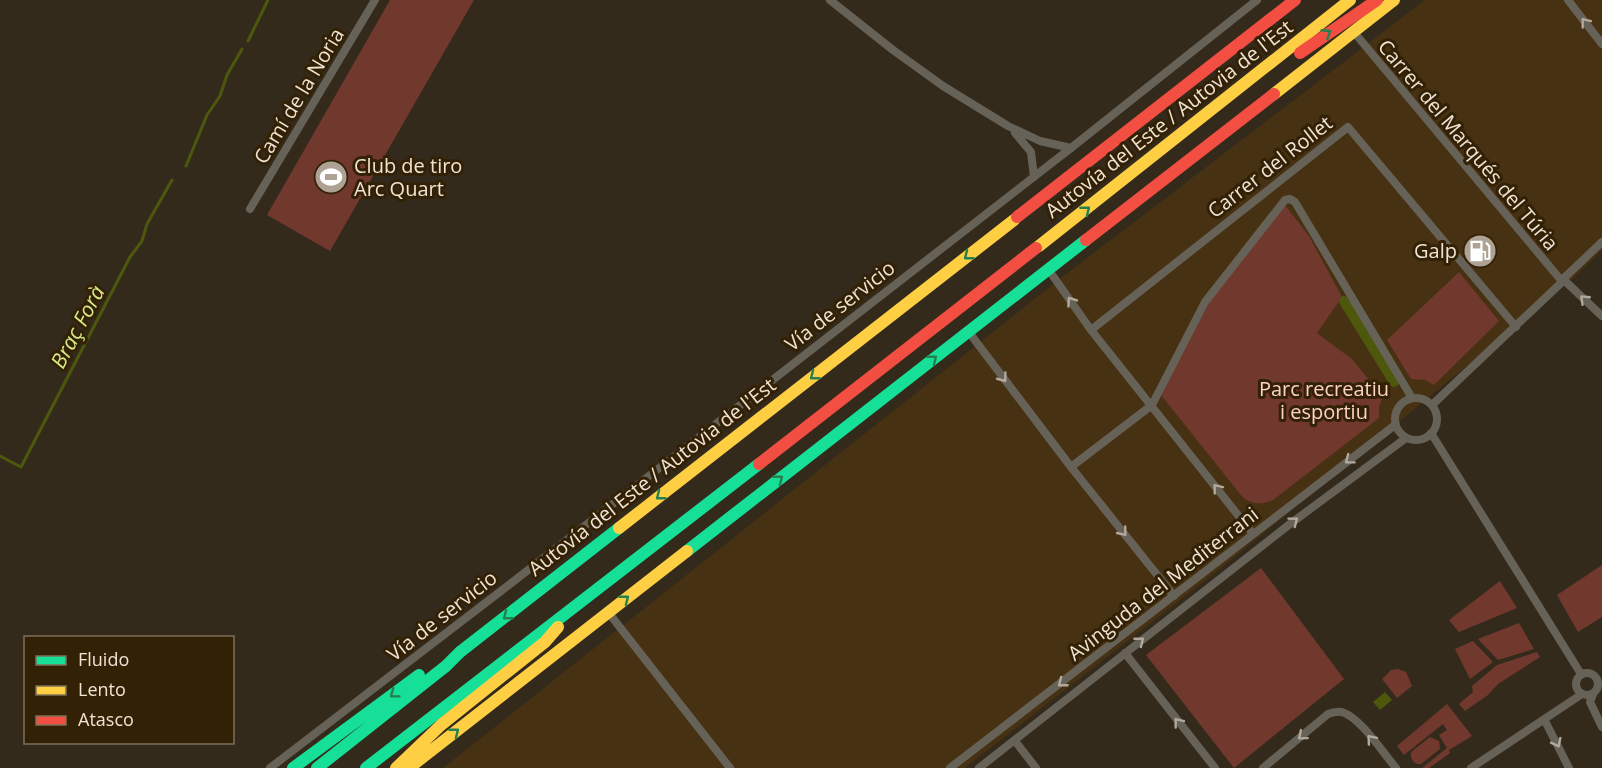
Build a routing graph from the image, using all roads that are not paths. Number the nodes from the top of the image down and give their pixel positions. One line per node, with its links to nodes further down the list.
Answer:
1 (375, 0): 15 (street, Camí de la Noria)
2 (830, 0): 12 (street)
3 (1257, 0): 13 (street, Vía de servicio)
4 (1295, 0): 34 (main road, Autovía del Este / Autovia de l'Est, one-way to 34)
5 (1350, 0): 11 (main road, Autovía del Este / Autovia de l'Est)
6 (1377, 0): 11 (main road, one-way to 6)
7 (1394, 0): 9 (main road)
8 (1568, 0): 10 (street, one-way to 8)
9 (1353, 31): 17 (main road); 18 (street, Carrer del Marqués del Túria)
10 (1601, 40)
11 (1210, 113): 32 (main road, Autovía del Este / Autovia de l'Est, one-way to 11)
12 (1008, 126): 13 (street); 14 (street)
13 (1071, 148): 14 (street, Vía de servicio)
14 (1034, 177): 45 (street, Vía de servicio)
15 (250, 209)
16 (1602, 242): 18 (street)
17 (1048, 269): 21 (street, one-way to 17); 22 (main road)
18 (1563, 280): 19 (street, Carrer del Marqués del Túria, one-way to 18); 20 (street)
19 (1602, 316)
20 (1516, 327): 21 (street, Carrer del Rollet); 25 (street)
21 (1091, 330): 24 (street)
22 (968, 331): 29 (street, one-way to 29); 33 (main road, one-way to 22)
23 (1412, 398): 24 (street); 25 (street); 26 (street)
24 (1152, 405): 29 (street); 30 (street, one-way to 24)
25 (1432, 405): 27 (street)
26 (1395, 424): 28 (street); 30 (street, Avinguda del Mediterrani, one-way to 30)
27 (1431, 434): 28 (street); 36 (street)
28 (1406, 438): 35 (street, Avinguda del Mediterrani, one-way to 28)
29 (1071, 467): 31 (street, one-way to 31)
30 (1253, 534): 31 (street, Avinguda del Mediterrani)
31 (1174, 596): 51 (street, Avinguda del Mediterrani, one-way to 51)
32 (572, 611): 48 (main road, Autovía del Este / Autovia de l'Est); 49 (main road)
33 (608, 612): 43 (main road, one-way to 33); 50 (street)
34 (460, 652): 46 (main road, one-way to 46); 47 (main road, Autovía del Este / Autovia de l'Est)
35 (1125, 653): 42 (street, Avinguda del Mediterrani); 54 (street, one-way to 35)
36 (1581, 674): 37 (street); 38 (street)
37 (1600, 684): 39 (street)
38 (1582, 694): 39 (street); 40 (street)
39 (1593, 694): 41 (street)
40 (1544, 719): 44 (street); 57 (street, one-way to 57)
41 (1602, 727)
42 (1015, 741): 52 (street, Avinguda del Mediterrani); 53 (street)
43 (417, 766)
44 (1474, 767)
45 (270, 768)
46 (293, 768)
47 (317, 768)
48 (366, 768)
49 (396, 768)
50 (730, 768)
51 (950, 768)
52 (979, 768)
53 (1036, 768)
54 (1215, 768)
55 (1263, 768): 56 (street, one-way to 55)
56 (1396, 768)
57 (1569, 768)

